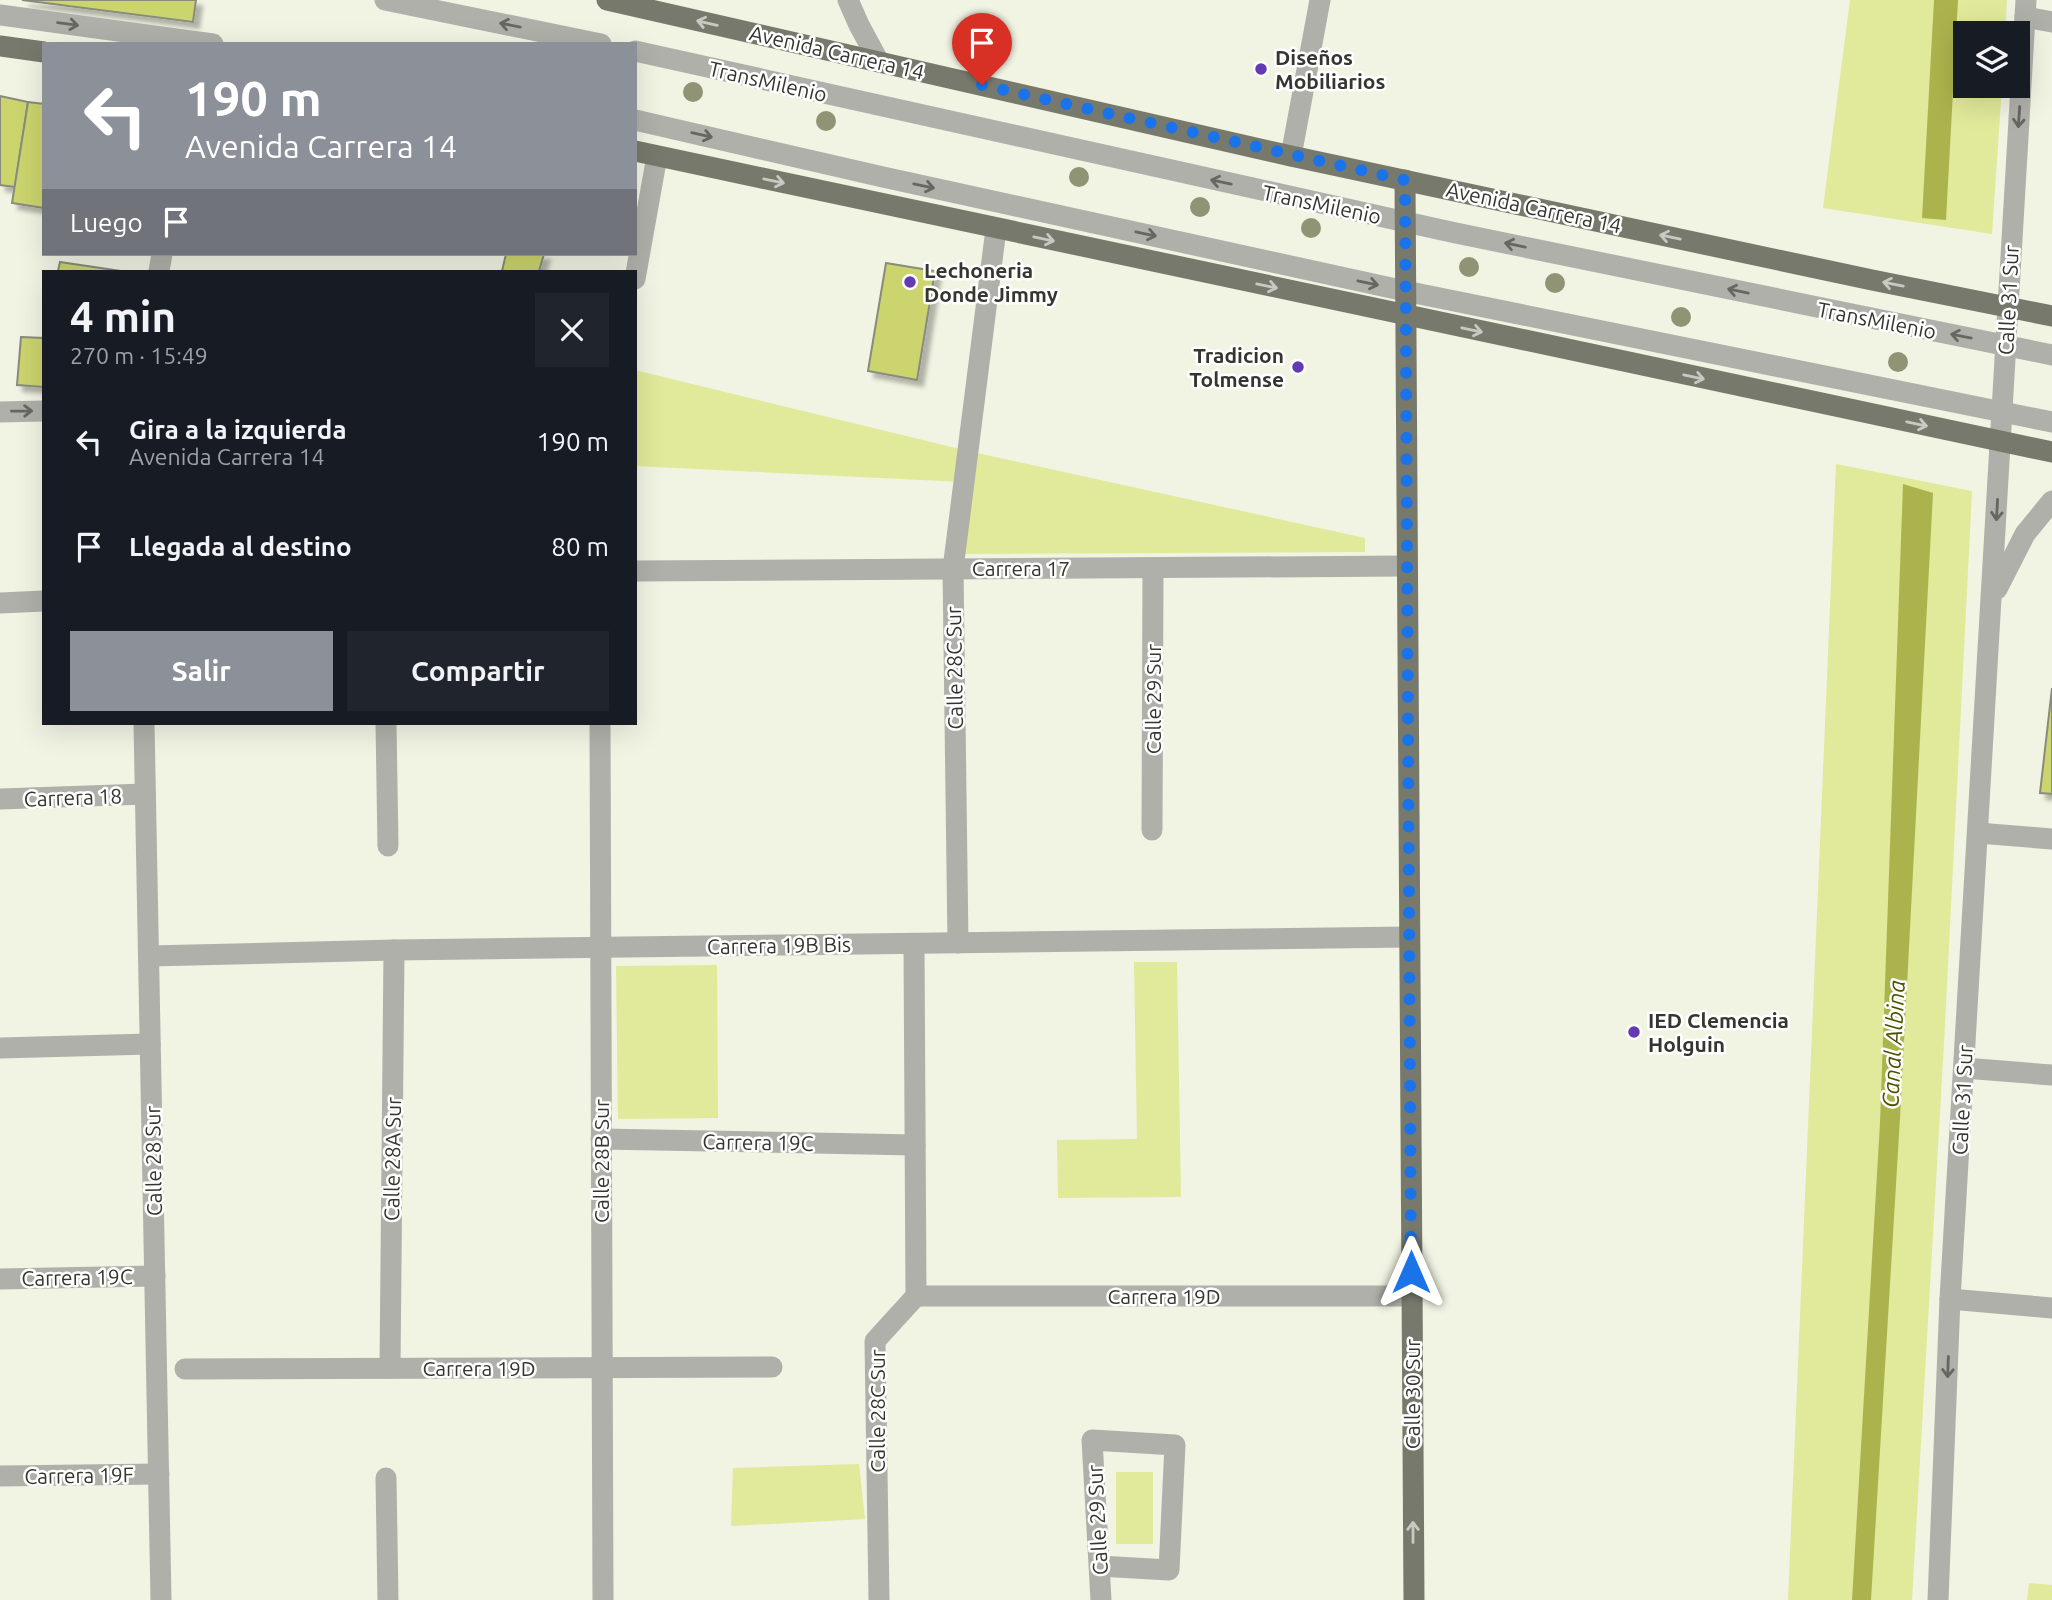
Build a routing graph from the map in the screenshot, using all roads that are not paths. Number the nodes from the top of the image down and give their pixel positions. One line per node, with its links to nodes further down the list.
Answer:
1 (385, 0): 9 (street, one-way to 1)
2 (607, 0): 13 (main road, Avenida Carrera 14, one-way to 2)
3 (848, 0): 13 (street)
4 (1320, 0): 17 (street)
5 (2026, 8): 7 (street); 23 (street, Calle 31 Sur, one-way to 23)
6 (0, 15): 8 (street, one-way to 8)
7 (2052, 22)
8 (198, 42)
9 (591, 42)
10 (0, 46): 12 (main road)
11 (637, 51): 19 (street, TransMilenio, one-way to 11)
12 (42, 52)
13 (879, 62): 17 (main road, Avenida Carrera 14)
14 (637, 120): 22 (street, one-way to 22)
15 (637, 151): 16 (main road)
16 (657, 156): 20 (main road, one-way to 20); 21 (street)
17 (1291, 156): 18 (main road, Avenida Carrera 14)
18 (1405, 180): 19 (main road, Calle 30 Sur); 23 (main road, Avenida Carrera 14, one-way to 18)
19 (1405, 222): 22 (main road, Calle 30 Sur); 26 (street, TransMilenio, one-way to 19)
20 (996, 229): 24 (main road, one-way to 24); 37 (street, Calle 28C Sur)
21 (637, 270)
22 (1405, 290): 24 (main road, Calle 30 Sur); 30 (street)
23 (2008, 307): 25 (main road, Avenida Carrera 14); 26 (street, Calle 31 Sur)
24 (1405, 316): 32 (main road, one-way to 32); 35 (main road, Calle 30 Sur)
25 (2052, 316)
26 (2005, 345): 27 (street, TransMilenio); 30 (street, Calle 31 Sur)
27 (2052, 355)
28 (42, 411): 29 (street, one-way to 28)
29 (0, 412)
30 (2001, 412): 31 (street); 32 (street, Calle 31 Sur)
31 (2052, 422)
32 (2000, 442): 33 (main road); 40 (street, Calle 31 Sur, one-way to 40)
33 (2052, 453)
34 (2052, 501): 40 (street, Calle 31 Sur)
35 (1406, 566): 36 (street, Carrera 17); 51 (main road, Calle 30 Sur)
36 (1153, 568): 37 (street, Carrera 17); 47 (street, Calle 29 Sur)
37 (953, 569): 38 (street, Carrera 17); 52 (street, Calle 28C Sur)
38 (637, 571)
39 (42, 601): 41 (street)
40 (1992, 601): 48 (street, Calle 31 Sur)
41 (0, 603)
42 (144, 725): 45 (street, Calle 28 Sur)
43 (386, 725): 50 (street)
44 (600, 725): 54 (street, Calle 28B Sur)
45 (145, 794): 46 (street, Carrera 18); 56 (street, Calle 28 Sur)
46 (0, 799)
47 (1152, 830)
48 (1978, 833): 49 (street); 59 (street, Calle 31 Sur)
49 (2052, 839)
50 (388, 846)
51 (1409, 937): 52 (street, Carrera 19B Bis); 66 (main road, Calle 30 Sur)
52 (958, 943): 53 (street, Carrera 19B Bis)
53 (915, 944): 54 (street, Carrera 19B Bis); 62 (street)
54 (601, 947): 55 (street, Carrera 19B Bis); 61 (street, Calle 28B Sur)
55 (394, 950): 56 (street, Carrera 19B Bis); 71 (street, Calle 28A Sur)
56 (149, 956): 57 (street, Calle 28 Sur)
57 (150, 1044): 58 (street); 63 (street, Calle 28 Sur)
58 (0, 1048)
59 (1964, 1068): 60 (street); 67 (street, Calle 31 Sur)
60 (2052, 1075)
61 (601, 1139): 62 (street, Carrera 19C); 69 (street, Calle 28B Sur)
62 (915, 1145): 65 (street)
63 (155, 1276): 64 (street, Carrera 19C); 73 (street, Calle 28 Sur)
64 (0, 1279)
65 (916, 1296): 66 (street, Carrera 19D); 80 (street, Calle 28C Sur)
66 (1411, 1296): 82 (main road, Calle 30 Sur, one-way to 66)
67 (1950, 1299): 68 (street); 83 (street, Calle 31 Sur, one-way to 83)
68 (2052, 1308)
69 (602, 1367): 70 (street, Carrera 19D); 71 (street, Carrera 19D); 79 (street, Calle 28B Sur)
70 (772, 1367)
71 (390, 1368): 72 (street, Carrera 19D)
72 (185, 1369)
73 (159, 1474): 74 (street, Carrera 19F); 77 (street, Calle 28 Sur)
74 (0, 1476)
75 (386, 1478): 78 (street)
76 (1099, 1566): 76 (street, Calle 29 Sur); 81 (street, Calle 29 Sur)
77 (161, 1600)
78 (388, 1600)
79 (603, 1600)
80 (879, 1600)
81 (1101, 1600)
82 (1414, 1600)
83 (1938, 1600)

